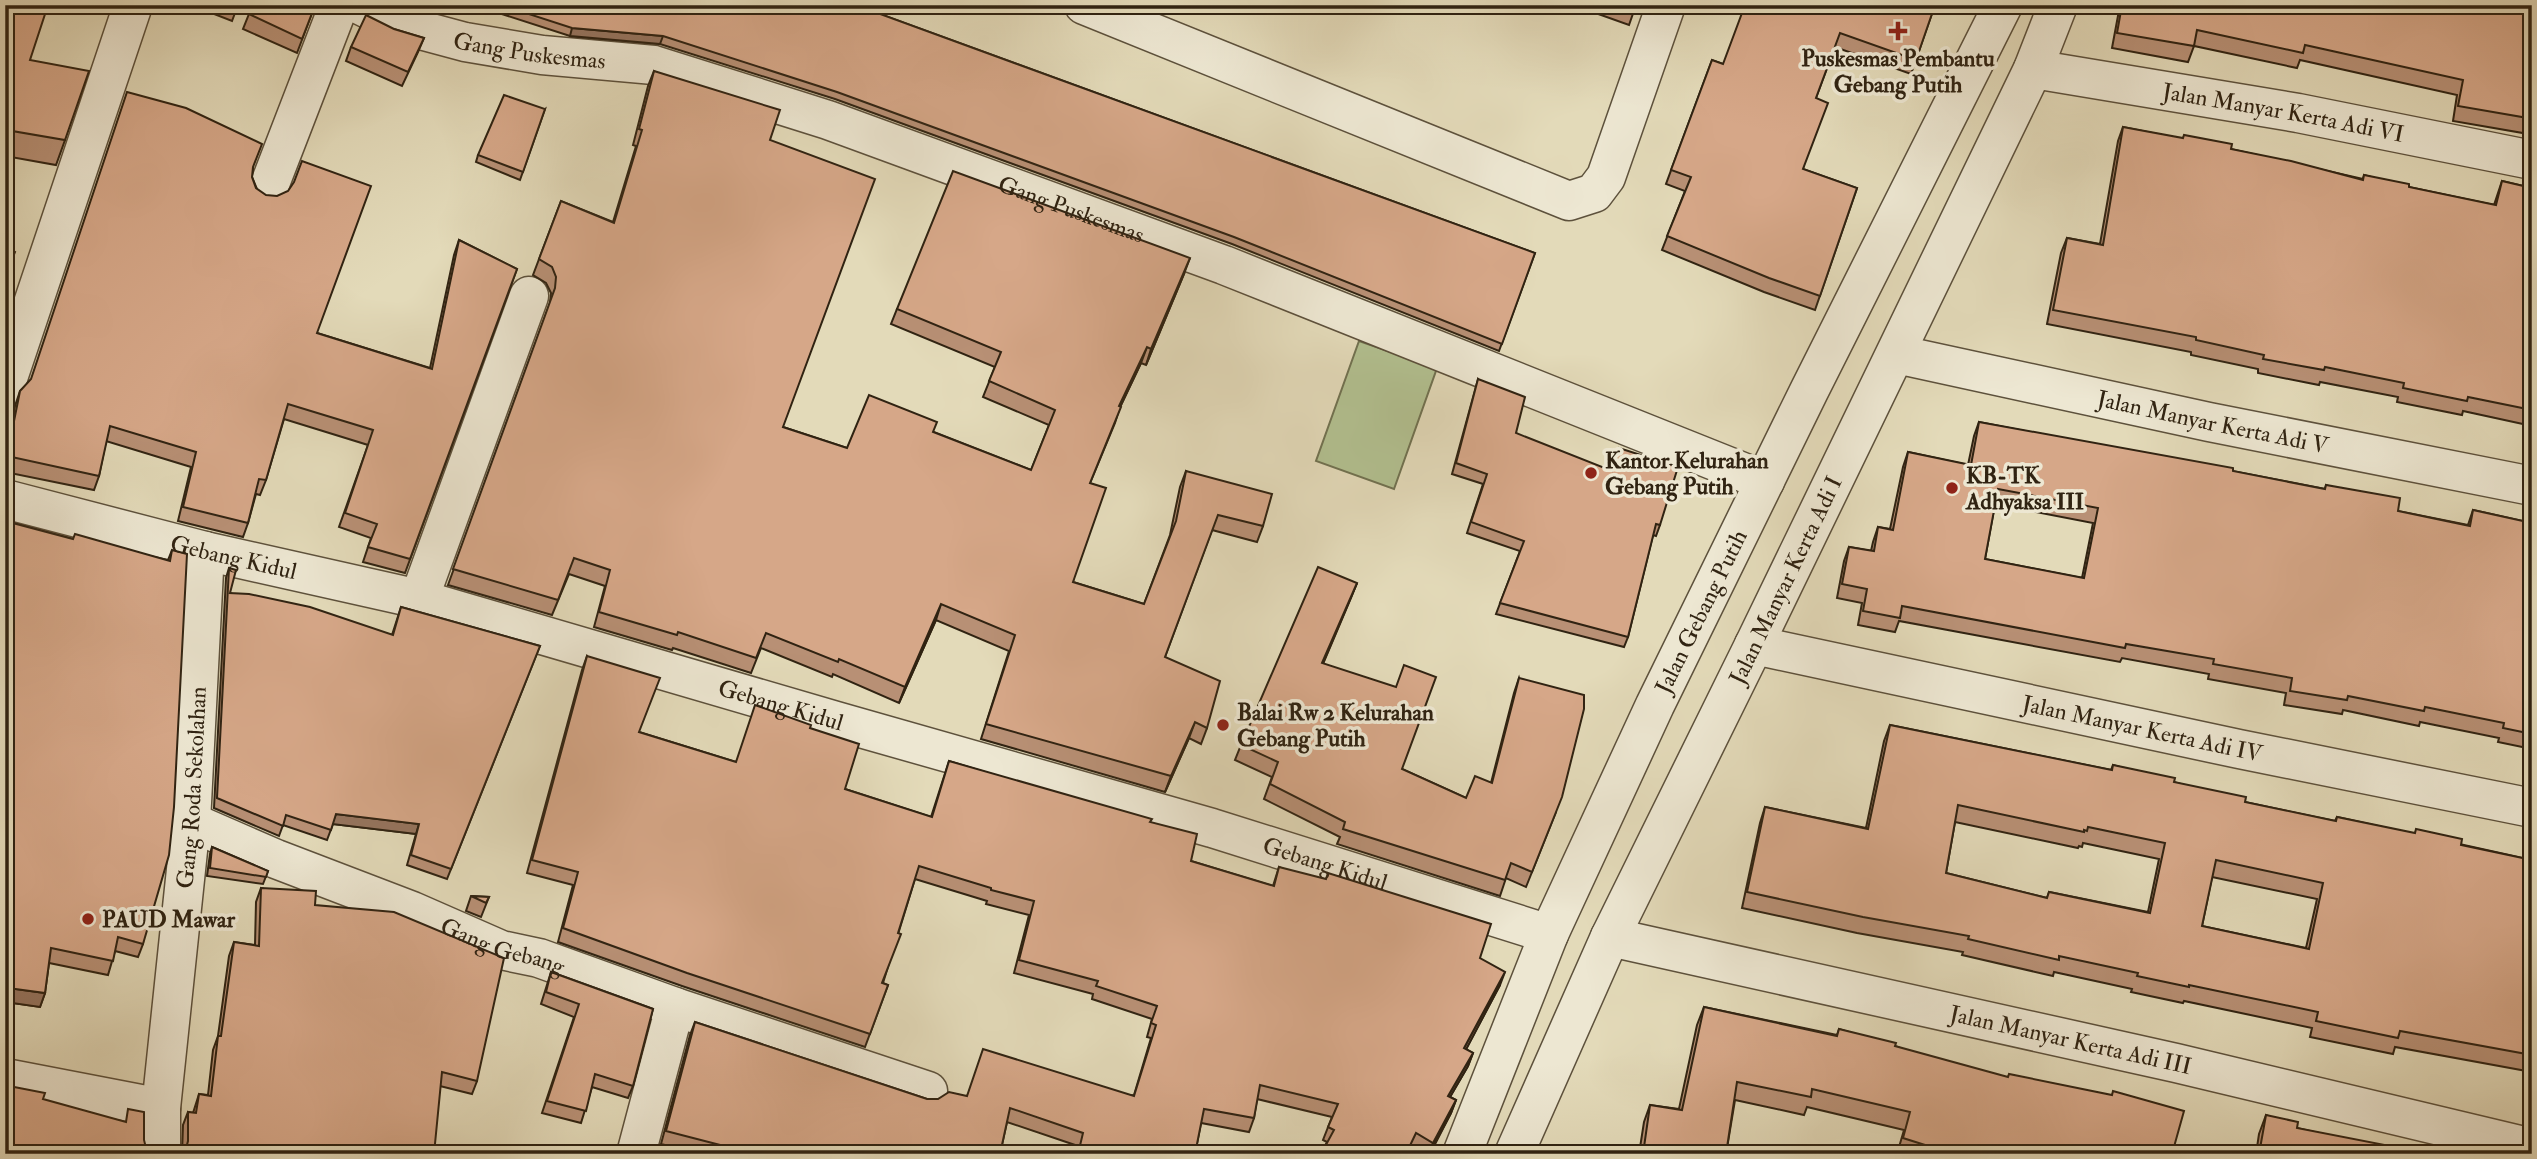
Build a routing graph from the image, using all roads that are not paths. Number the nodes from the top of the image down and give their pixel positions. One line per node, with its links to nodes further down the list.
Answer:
1 (133, 5): 13 (street)
2 (339, 5): 10 (street)
3 (360, 5): 14 (street, Gang Puskesmas)
4 (1084, 5): 5 (street)
5 (1666, 5)
6 (2003, 5): 14 (street, Jalan Gebang Putih)
7 (2058, 5): 8 (street, Jalan Manyar Kerta Adi I)
8 (2033, 69): 9 (street, Jalan Manyar Kerta Adi VI); 12 (street, Jalan Manyar Kerta Adi I)
9 (2532, 160)
10 (268, 189)
11 (529, 296): 18 (street)
12 (1896, 354): 15 (street, Jalan Manyar Kerta Adi V); 19 (street, Jalan Manyar Kerta Adi I)
13 (5, 387)
14 (1765, 481): 22 (street, Jalan Gebang Putih)
15 (2532, 486)
16 (5, 499): 17 (street, Gebang Kidul)
17 (205, 551): 18 (street, Gebang Kidul); 21 (street, Gang Roda Sekolahan)
18 (419, 599): 22 (street, Gebang Kidul)
19 (1754, 645): 20 (street, Jalan Manyar Kerta Adi IV); 23 (street, Jalan Manyar Kerta Adi I)
20 (2532, 808)
21 (191, 822): 24 (street, Gang Gebang); 27 (street, Gang Roda Sekolahan)
22 (1549, 934): 31 (street, Jalan Gebang Putih)
23 (1610, 937): 28 (street, Jalan Manyar Kerta Adi III); 32 (street, Jalan Manyar Kerta Adi I)
24 (676, 1007): 26 (street, Gang Gebang); 30 (street)
25 (5, 1078): 27 (street)
26 (928, 1091)
27 (161, 1108): 29 (street, Gang Roda Sekolahan)
28 (2532, 1148)
29 (161, 1154)
30 (636, 1154)
31 (1462, 1154)
32 (1514, 1154)

